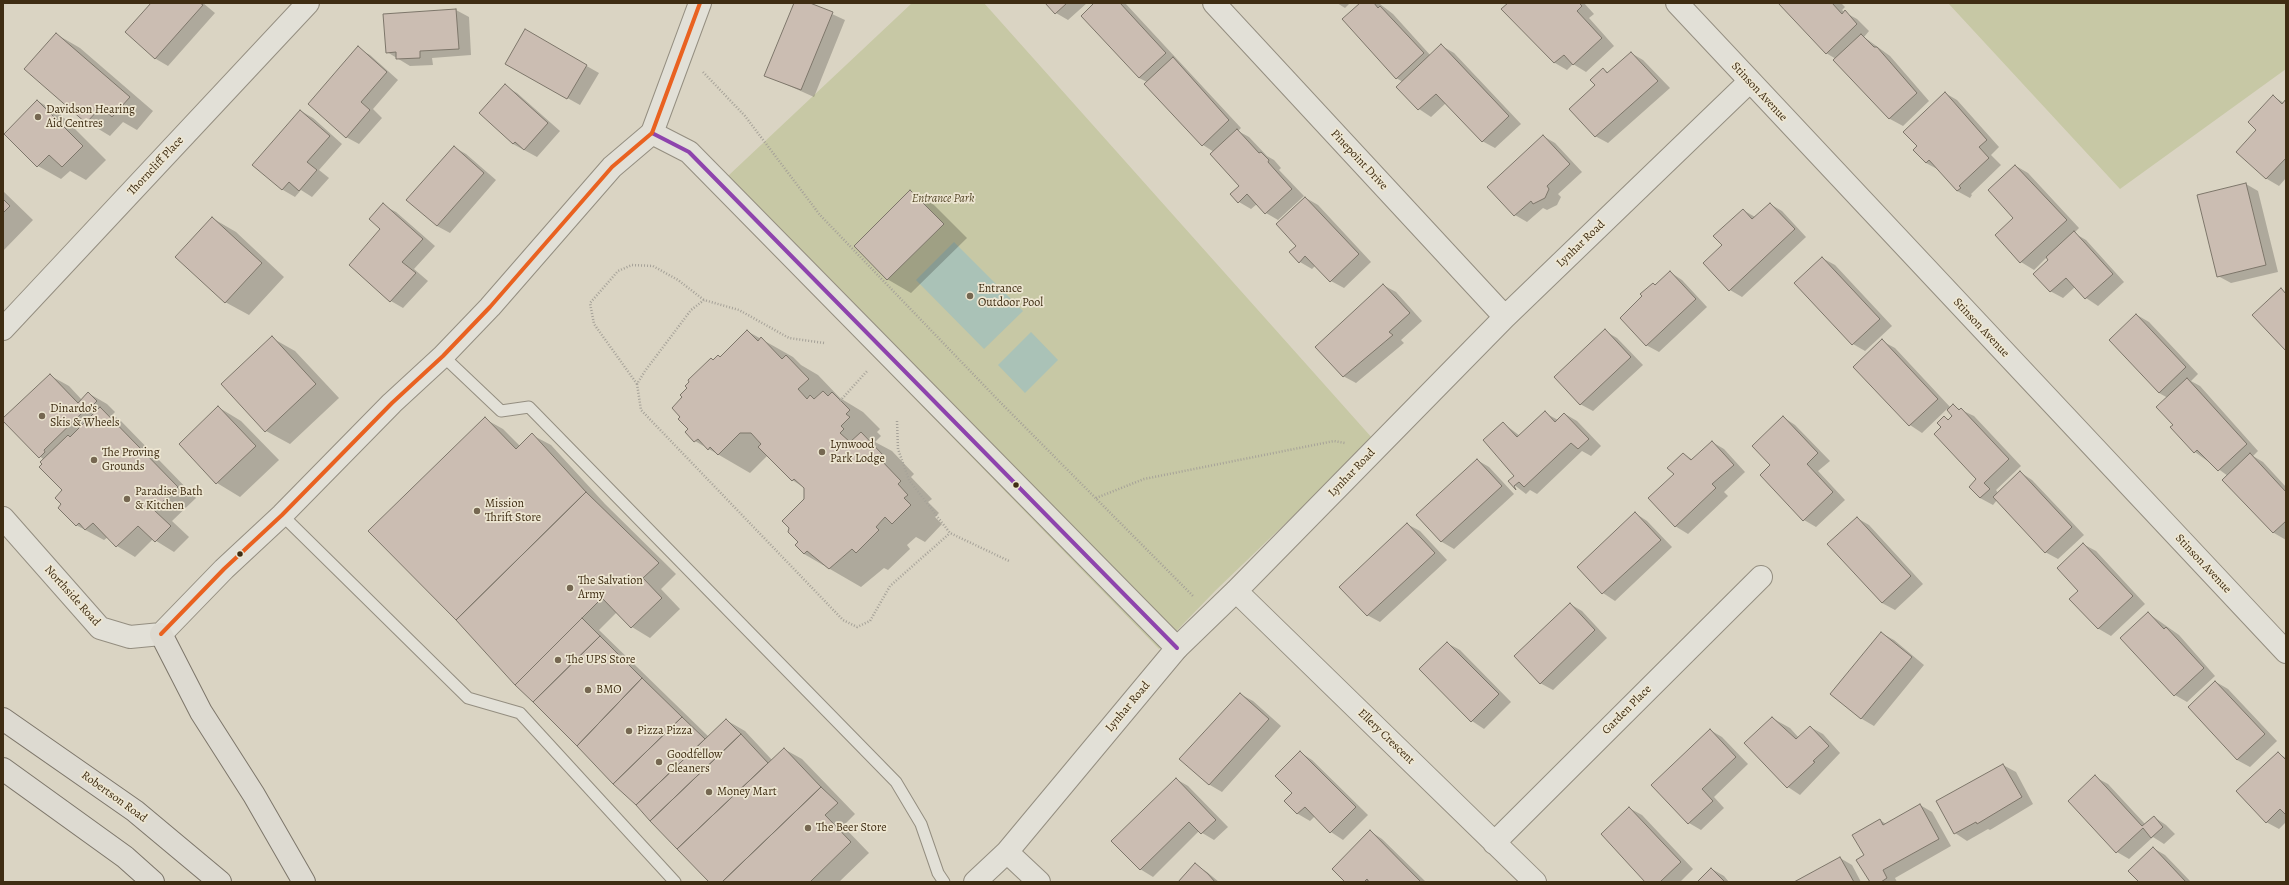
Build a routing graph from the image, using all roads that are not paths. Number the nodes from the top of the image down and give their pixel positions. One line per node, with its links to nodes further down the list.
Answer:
1 (308, 3): 8 (street, Thorncliff Place)
2 (699, 3): 6 (street)
3 (1214, 3): 7 (street, Pinepoint Drive)
4 (1677, 3): 5 (street, Stinson Avenue)
5 (1749, 82): 7 (street, Lynhar Road); 16 (street, Stinson Avenue)
6 (652, 133): 9 (street); 15 (street)
7 (1505, 316): 13 (street, Lynhar Road)
8 (3, 328)
9 (443, 356): 10 (street); 25 (lane)
10 (282, 515): 14 (street); 24 (lane)
11 (3, 518): 14 (street, Northside Road)
12 (1761, 577): 19 (street, Garden Place)
13 (1236, 591): 15 (street, Lynhar Road); 19 (street, Ellery Crescent)
14 (161, 634): 23 (main road)
15 (1177, 648): 20 (street, Lynhar Road)
16 (2286, 652)
17 (3, 720): 22 (main road, Robertson Road)
18 (3, 769): 21 (main road)
19 (1494, 843): 28 (street, Ellery Crescent)
20 (1007, 852): 26 (street, Lynhar Road); 27 (street)
21 (153, 882)
22 (220, 882)
23 (304, 882)
24 (675, 882)
25 (944, 882)
26 (975, 882)
27 (1039, 882)
28 (1535, 882)

